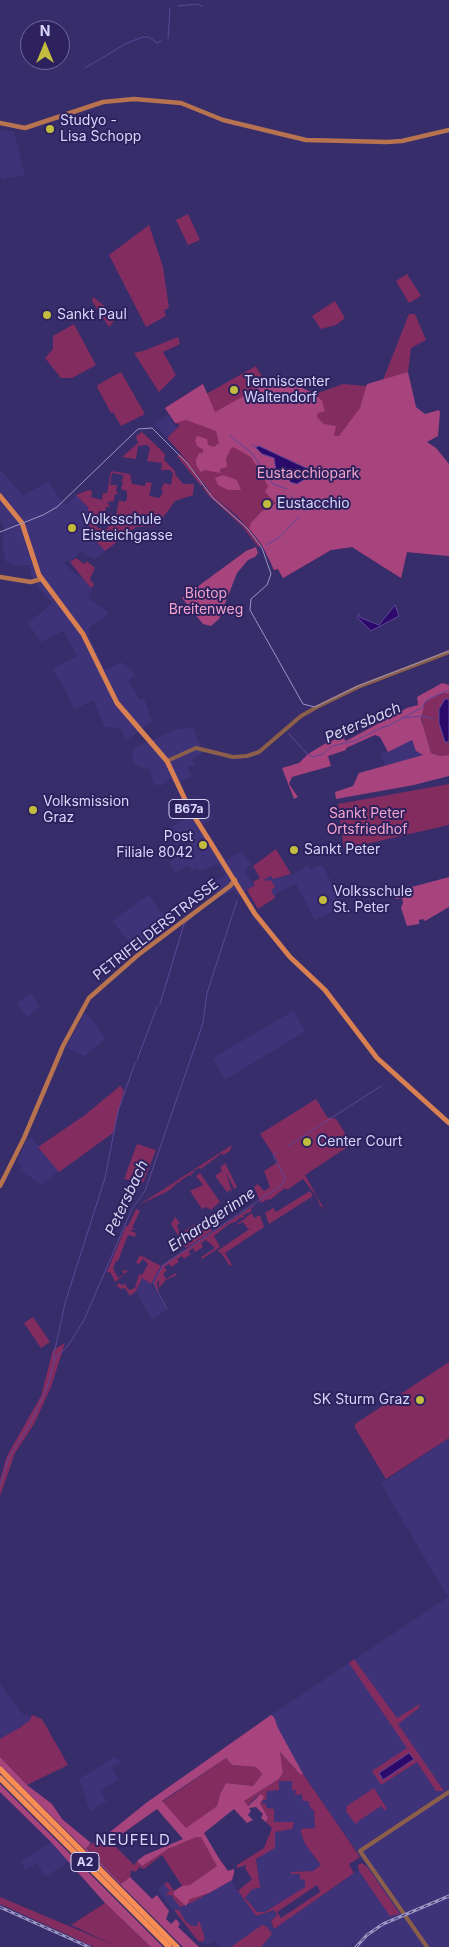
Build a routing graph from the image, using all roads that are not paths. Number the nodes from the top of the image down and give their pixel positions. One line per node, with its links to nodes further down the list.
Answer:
1 (0, 123): 2 (main road)
2 (449, 130)
3 (0, 496): 5 (main road, B67a)
4 (0, 576): 5 (main road)
5 (41, 579): 7 (main road, B67a)
6 (449, 652): 7 (street)
7 (167, 761): 8 (main road, B67a)
8 (235, 880): 9 (main road, B67a); 10 (main road, PETRIFELDERSTRASSE)
9 (449, 1123)
10 (0, 1186)
11 (0, 1769): 15 (highway, A2)
12 (0, 1778): 14 (highway, A2)
13 (449, 1792): 16 (street)
14 (169, 1947)
15 (177, 1947)
16 (427, 1947)

